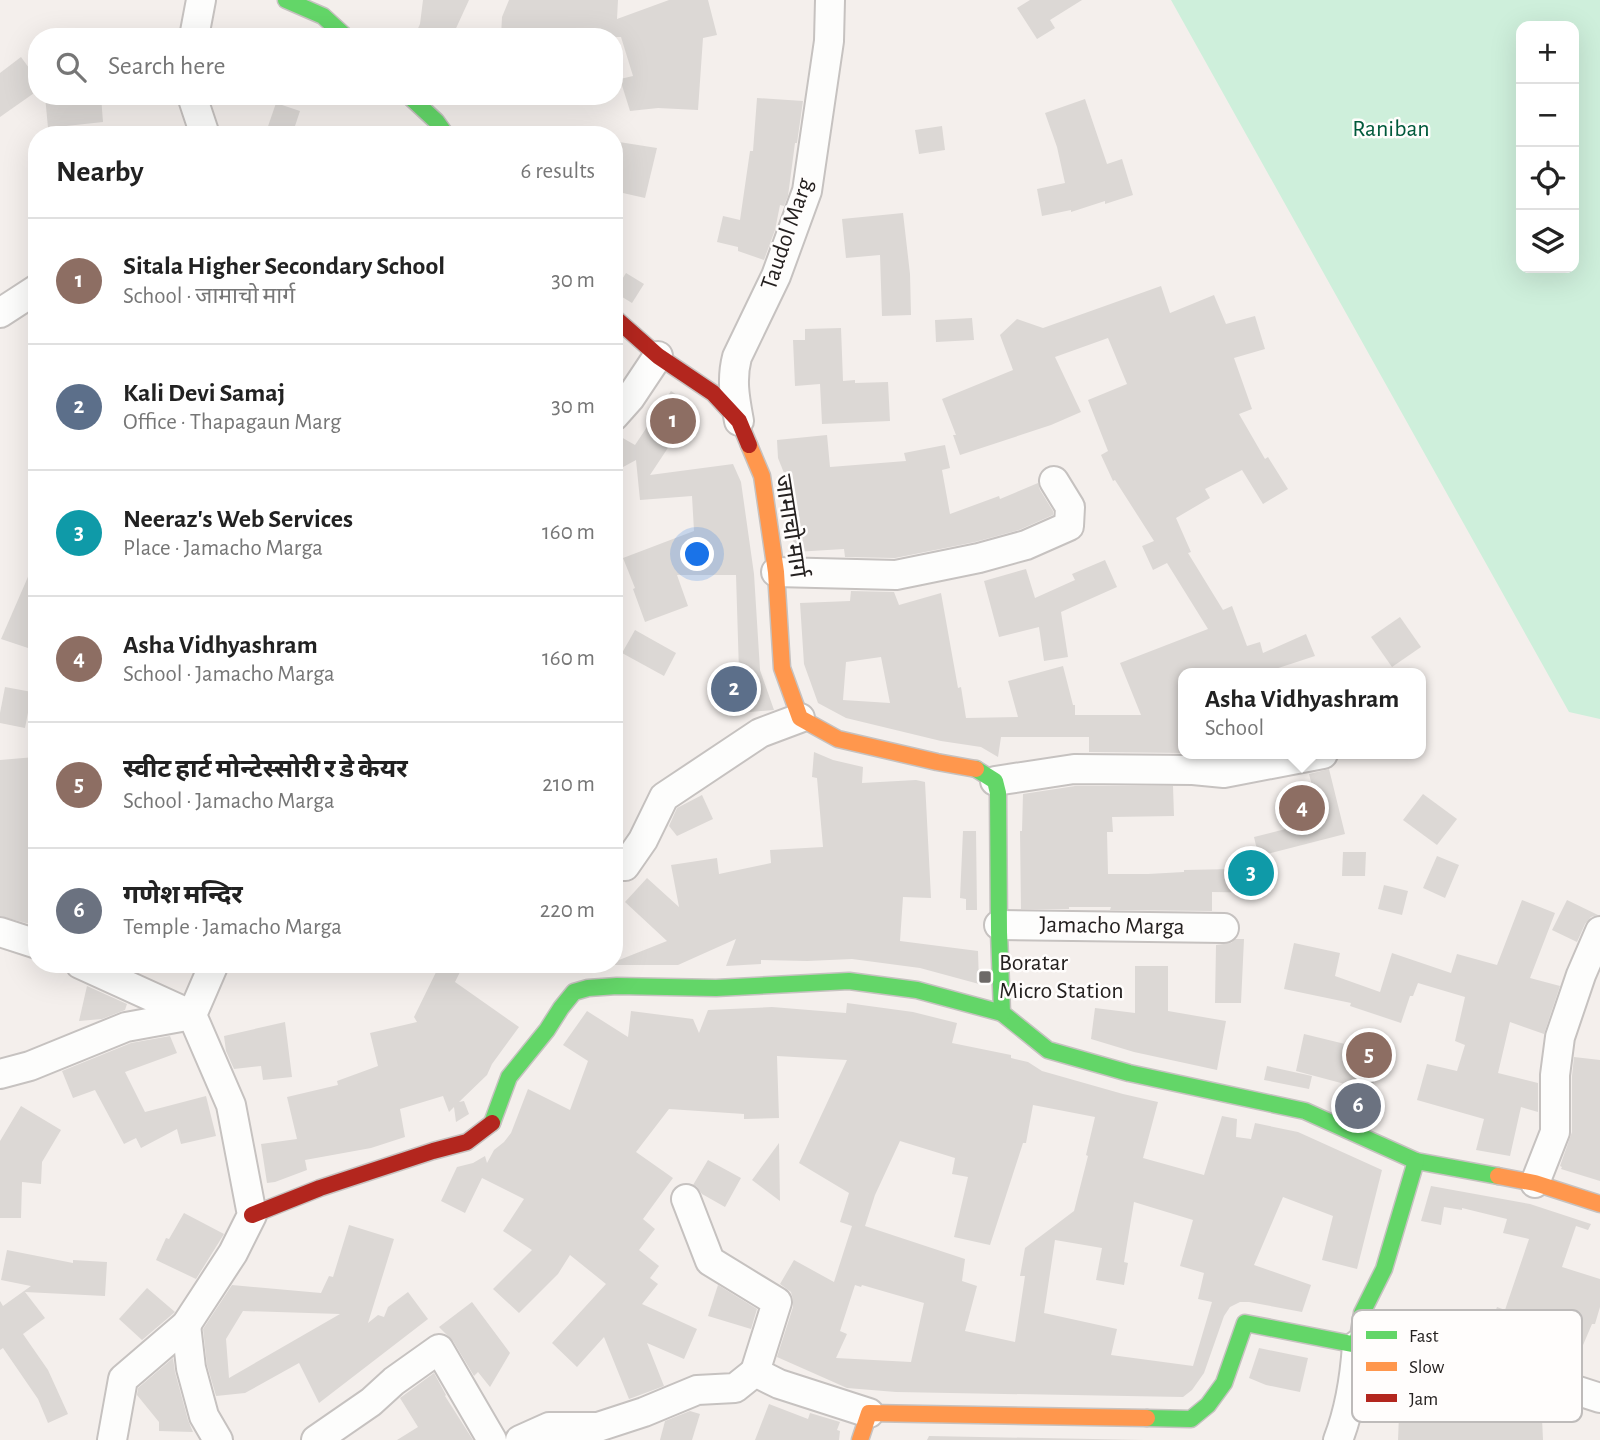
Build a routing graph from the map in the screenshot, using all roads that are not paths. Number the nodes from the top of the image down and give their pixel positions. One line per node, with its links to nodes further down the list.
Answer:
1 (201, 0): 5 (street)
2 (286, 0): 4 (street)
3 (830, 0): 18 (street, Taudol Marg)
4 (326, 8): 6 (street)
5 (196, 28)
6 (339, 28)
7 (195, 105): 9 (street)
8 (419, 105): 10 (street)
9 (202, 126)
10 (440, 126)
11 (28, 295): 12 (street)
12 (0, 313)
13 (28, 315): 15 (street)
14 (623, 325): 16 (street, जामाचो मार्ग)
15 (0, 332)
16 (658, 356): 17 (street); 18 (street, जामाचो मार्ग)
17 (623, 405)
18 (739, 421): 20 (street, जामाचो मार्ग)
19 (1054, 481): 20 (street)
20 (776, 572): 21 (street, जामाचो मार्ग)
21 (800, 718): 23 (street); 24 (street)
22 (1297, 759): 23 (street)
23 (995, 781): 25 (street)
24 (623, 866)
25 (999, 925): 26 (street, Jamacho Marga); 32 (street)
26 (1224, 928)
27 (1600, 931): 36 (street)
28 (0, 932): 29 (street)
29 (28, 941)
30 (100, 973): 33 (street)
31 (210, 973): 33 (street)
32 (1002, 1013): 35 (street); 39 (street)
33 (192, 1015): 34 (street); 39 (street)
34 (0, 1074)
35 (1416, 1161): 36 (street); 40 (street)
36 (1535, 1183): 38 (street)
37 (686, 1199): 43 (street)
38 (1600, 1204)
39 (252, 1215): 41 (street)
40 (1364, 1310)
41 (186, 1325): 49 (street); 50 (street)
42 (1352, 1344): 48 (street)
43 (755, 1372): 47 (street); 53 (street)
44 (1352, 1384): 55 (street)
45 (1582, 1392): 46 (street)
46 (1600, 1398)
47 (869, 1413): 48 (street); 54 (street)
48 (1188, 1429)
49 (112, 1440)
50 (218, 1440)
51 (316, 1440): 52 (street)
52 (492, 1440)
53 (520, 1440)
54 (860, 1440)
55 (1338, 1440)

